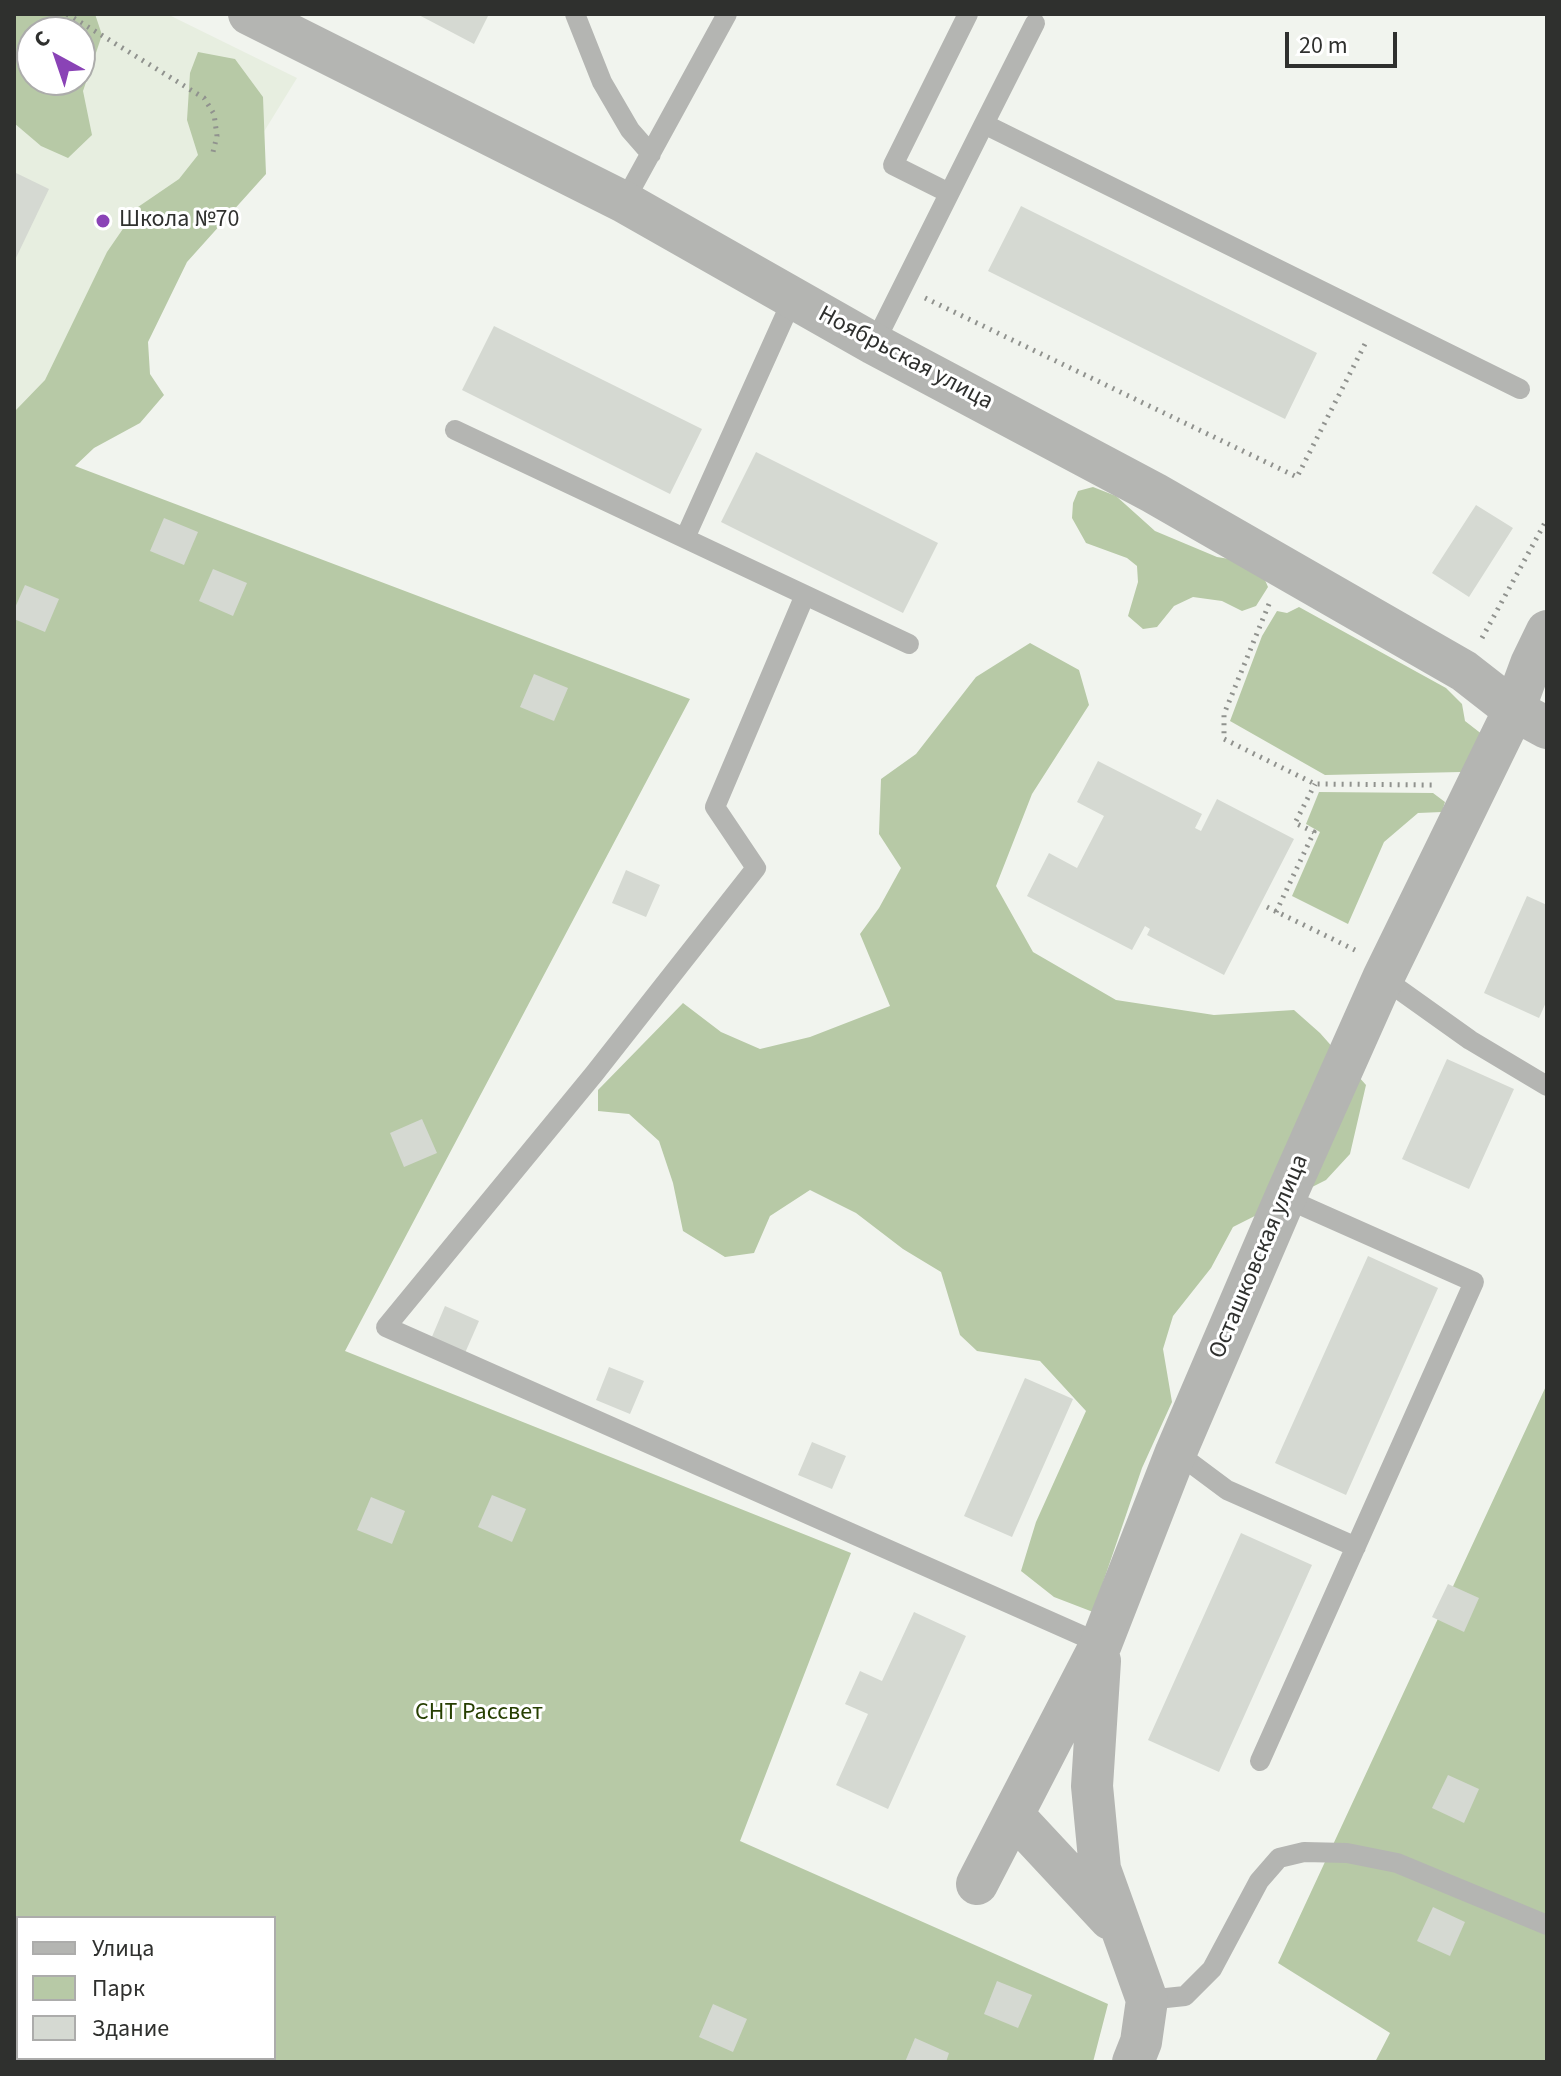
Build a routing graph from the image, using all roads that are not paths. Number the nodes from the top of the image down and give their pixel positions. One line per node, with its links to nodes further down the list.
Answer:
1 (249, 14): 9 (street, Ноябрьская улица)
2 (575, 14): 7 (lane)
3 (727, 14): 7 (lane)
4 (968, 14): 8 (lane)
5 (1035, 23): 6 (lane)
6 (984, 124): 8 (lane); 12 (lane)
7 (651, 154): 9 (lane)
8 (949, 193): 11 (lane)
9 (624, 202): 10 (street, Ноябрьская улица)
10 (793, 298): 11 (street, Ноябрьская улица); 14 (lane)
11 (874, 344): 18 (street, Ноябрьская улица)
12 (1520, 389)
13 (455, 430): 14 (lane)
14 (685, 538): 15 (lane)
15 (805, 595): 16 (lane); 24 (lane)
16 (909, 644)
17 (1542, 652): 18 (street, Осташковская улица)
18 (1531, 719): 19 (street, Осташковская улица)
19 (1386, 972): 20 (lane); 21 (street, Осташковская улица)
20 (1547, 1086)
21 (1285, 1198): 22 (street, Осташковская улица); 23 (lane)
22 (1176, 1452): 23 (lane); 24 (street, Осташковская улица)
23 (1356, 1547): 25 (lane)
24 (1101, 1644): 26 (street, Осташковская улица); 29 (street)
25 (1260, 1761)
26 (1014, 1816): 27 (street, Осташковская улица); 29 (street)
27 (977, 1884)
28 (1547, 1925): 30 (lane)
29 (1122, 1932): 30 (street)
30 (1147, 2000): 31 (street)
31 (1133, 2062)

